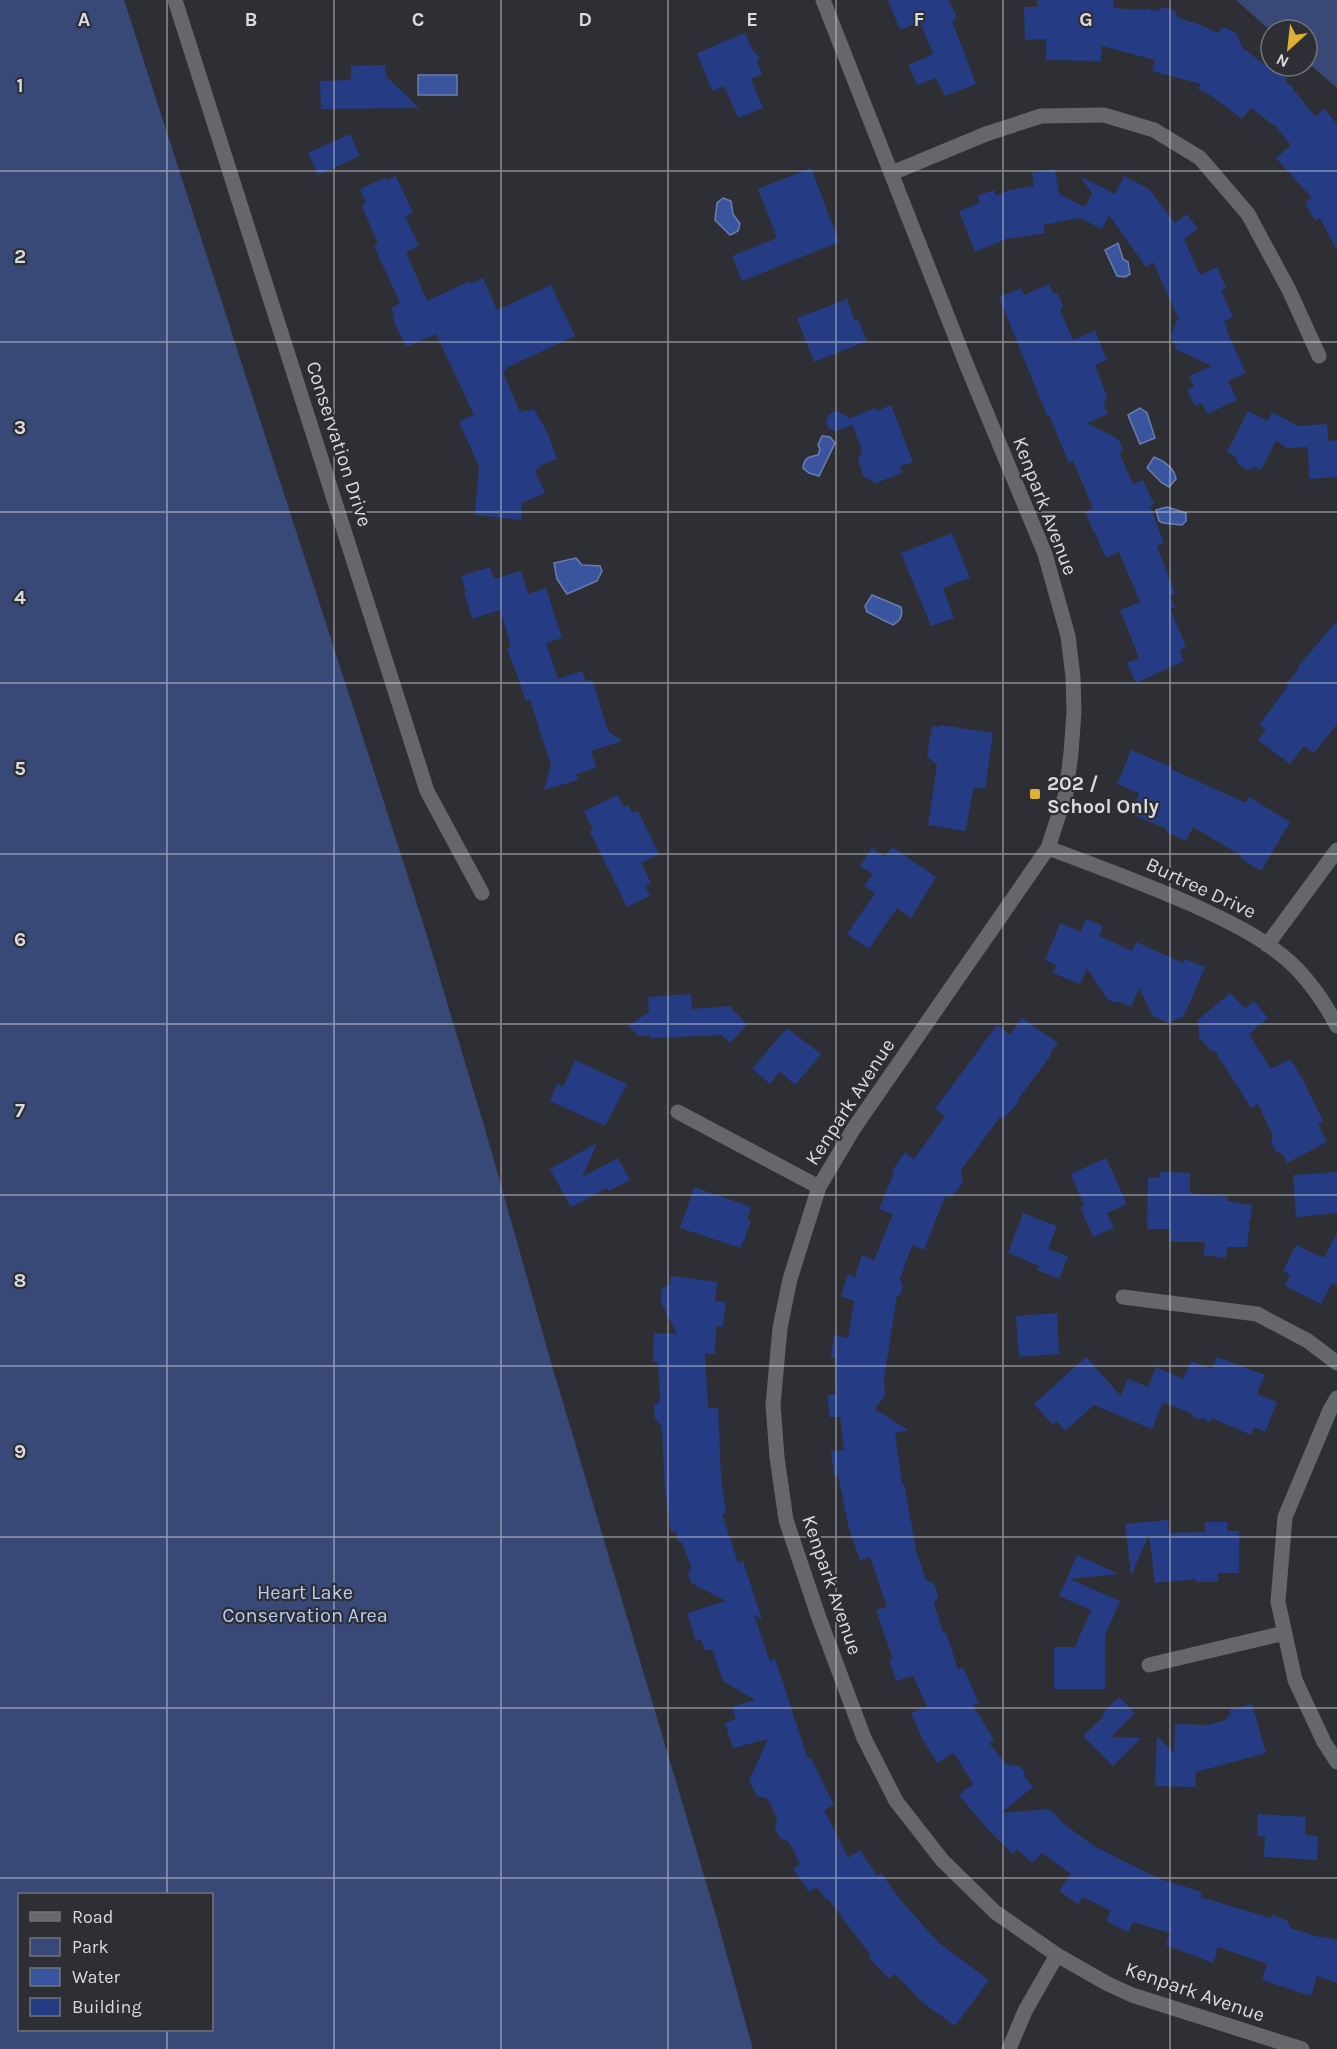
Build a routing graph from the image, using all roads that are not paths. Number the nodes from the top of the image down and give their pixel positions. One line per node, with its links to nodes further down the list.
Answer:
1 (175, 0): 7 (street, Conservation Drive)
2 (823, 0): 3 (street, Kenpark Avenue)
3 (892, 172): 4 (street); 5 (street, Kenpark Avenue)
4 (1319, 356)
5 (1048, 849): 8 (street, Burtree Drive); 11 (street, Kenpark Avenue)
6 (1337, 850): 8 (street)
7 (482, 893)
8 (1267, 945): 9 (street, Burtree Drive)
9 (1337, 1026)
10 (678, 1112): 11 (street)
11 (819, 1187): 18 (street, Kenpark Avenue)
12 (1123, 1297): 13 (street)
13 (1337, 1364)
14 (1337, 1398): 15 (street)
15 (1285, 1633): 16 (street); 17 (street)
16 (1149, 1665)
17 (1337, 1762)
18 (1057, 1955): 19 (street); 20 (street, Kenpark Avenue)
19 (1009, 2049)
20 (1302, 2049)

